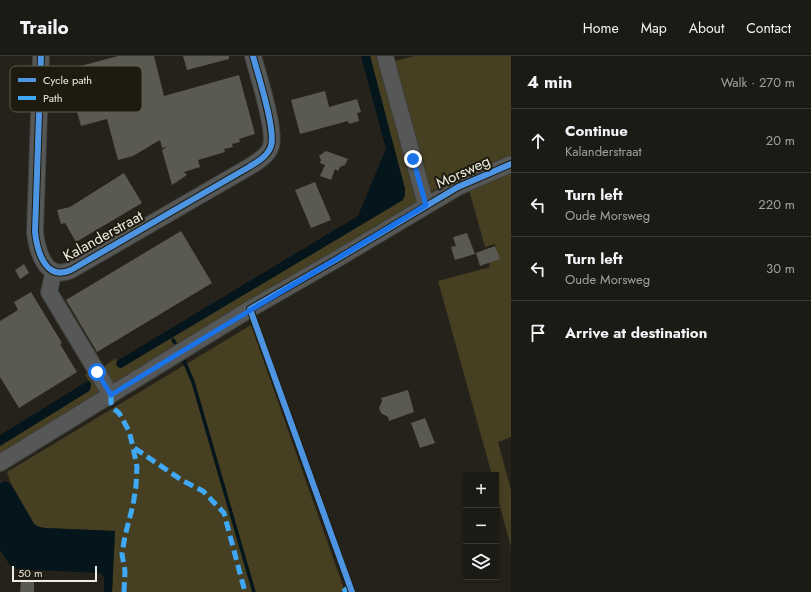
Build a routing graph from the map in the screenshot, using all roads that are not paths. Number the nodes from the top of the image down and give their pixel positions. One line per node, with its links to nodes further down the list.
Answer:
1 (41, 56): 4 (street, Kalanderstraat)
2 (253, 56): 8 (street, Kalanderstraat)
3 (385, 56): 7 (street)
4 (41, 66)
5 (39, 112): 8 (street, Kalanderstraat)
6 (511, 164): 7 (street, Morsweg)
7 (426, 205): 9 (street, Morsweg)
8 (54, 271): 9 (street, Kalanderstraat)
9 (111, 395): 10 (street, Morsweg)
10 (0, 463)

